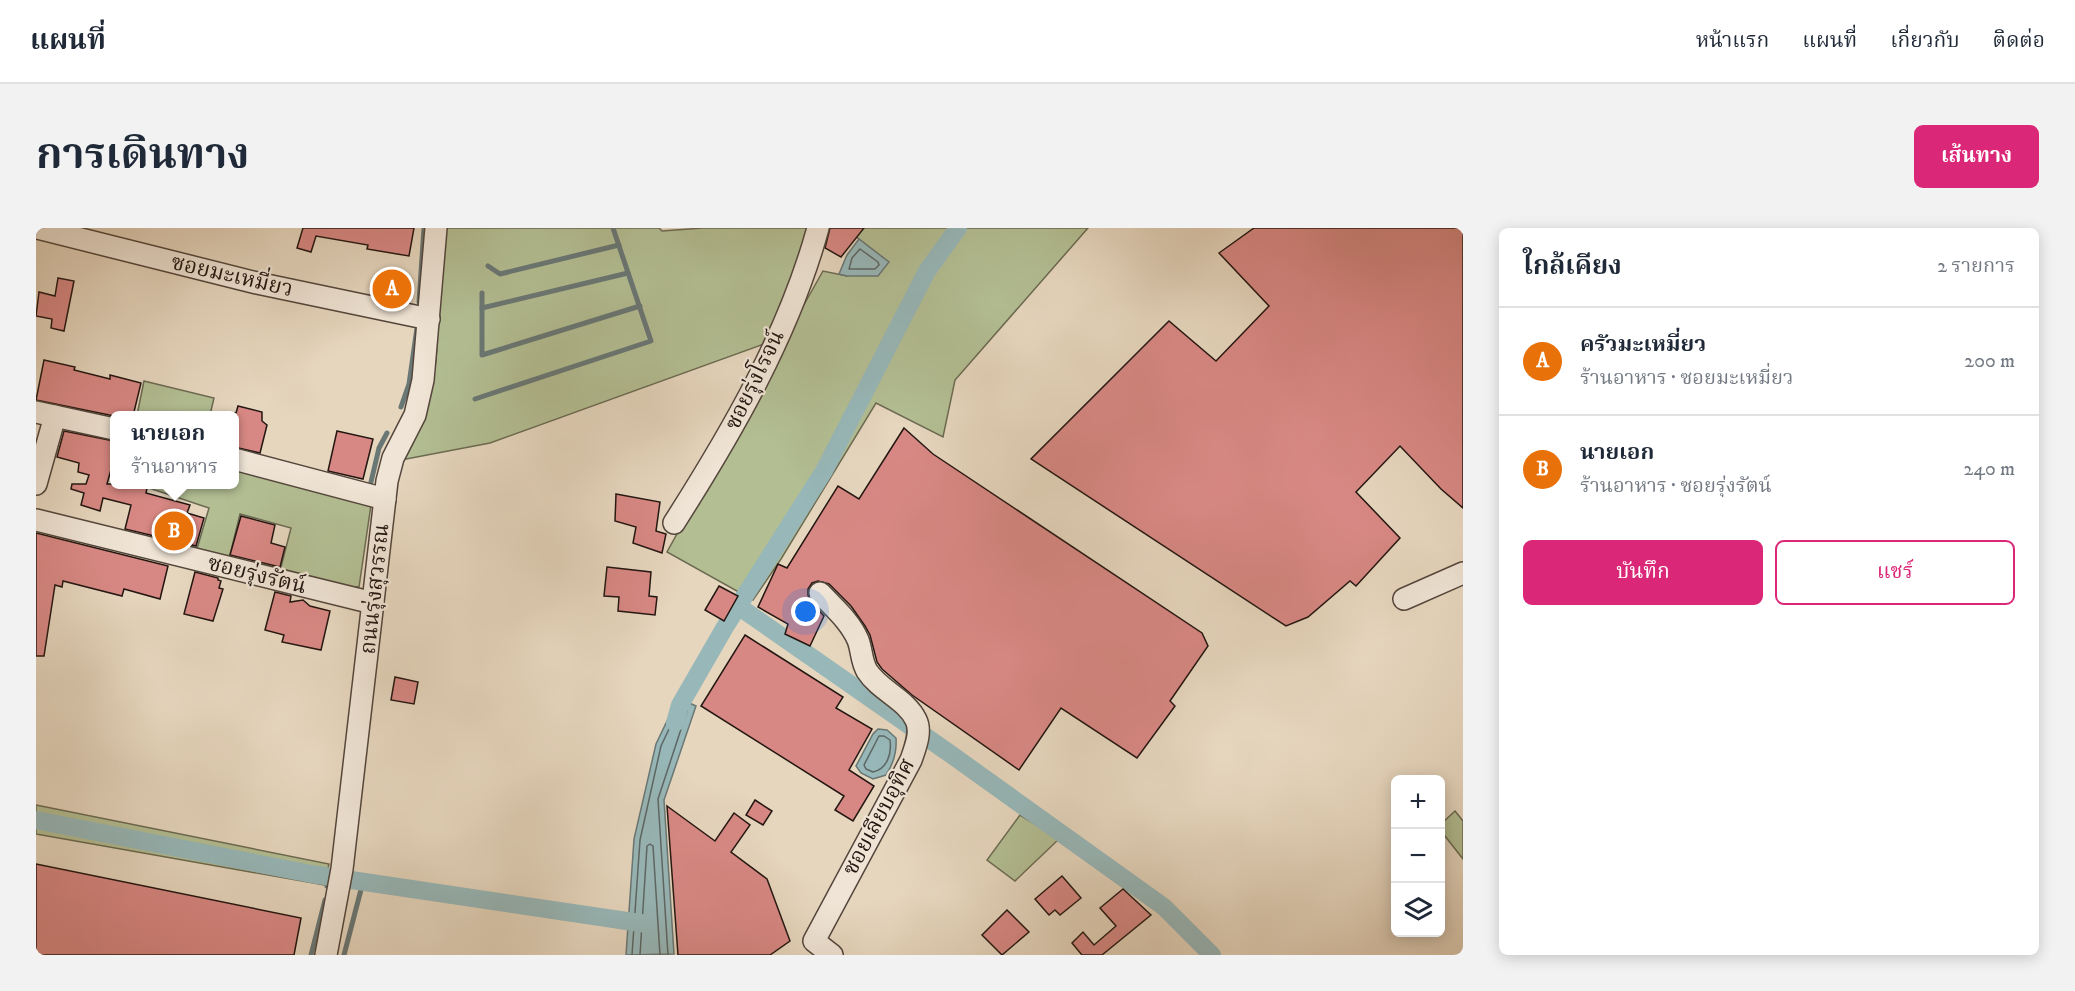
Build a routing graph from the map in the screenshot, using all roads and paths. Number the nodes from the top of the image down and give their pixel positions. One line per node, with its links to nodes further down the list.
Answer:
1 (37, 228): 4 (street, ซอยมะเหมี่ยว)
2 (436, 228): 4 (street, ถนนรุ่งสุวรรณ)
3 (818, 228): 11 (street, ซอยรุ่งโรจน์)
4 (429, 320): 9 (street, ถนนรุ่งสุวรรณ)
5 (45, 414): 6 (street); 8 (street)
6 (110, 428)
7 (239, 460): 9 (street)
8 (36, 484)
9 (385, 499): 15 (street, ถนนรุ่งสุวรรณ)
10 (36, 520): 15 (street, ซอยรุ่งรัตน์)
11 (674, 523)
12 (1463, 573): 14 (street)
13 (820, 593): 17 (street, ซอยเลียบอุทิศ)
14 (1404, 599)
15 (373, 603): 16 (street, ถนนรุ่งสุวรรณ)
16 (326, 955)
17 (832, 955)

